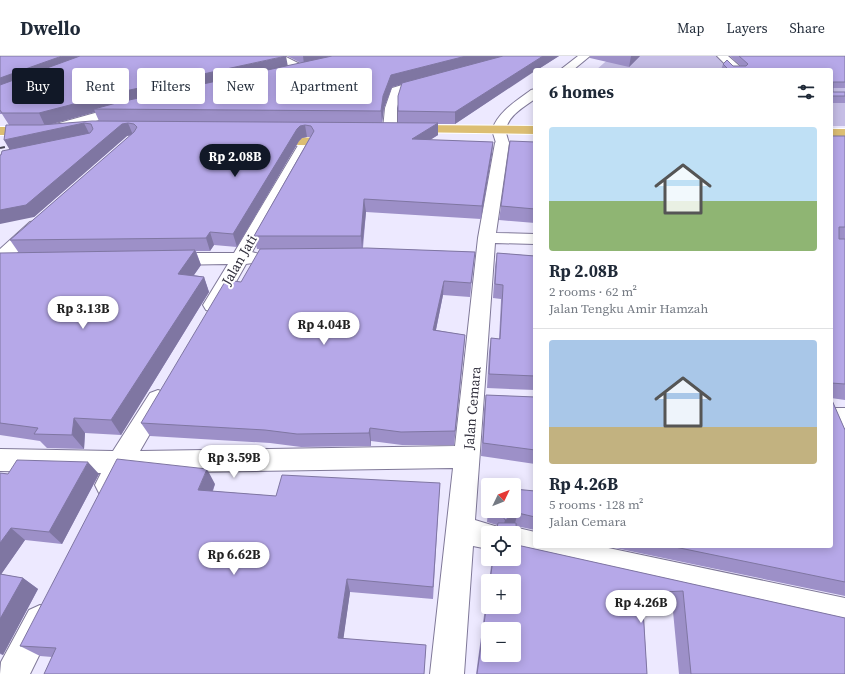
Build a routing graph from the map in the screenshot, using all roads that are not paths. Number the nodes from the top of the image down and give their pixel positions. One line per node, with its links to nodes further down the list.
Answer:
1 (276, 56): 5 (street)
2 (585, 56): 7 (street)
3 (722, 56): 8 (street)
4 (319, 66): 6 (street)
5 (300, 68)
6 (312, 68)
7 (569, 68)
8 (736, 68)
9 (440, 79): 20 (street)
10 (533, 94): 19 (street)
11 (136, 106): 16 (street)
12 (105, 127): 16 (main road)
13 (374, 129): 20 (main road)
14 (533, 130): 19 (main road)
15 (0, 131): 16 (main road)
16 (47, 131)
17 (833, 133): 18 (main road)
18 (845, 133)
19 (501, 136): 20 (main road); 26 (main road); 29 (main road); 32 (street, Jalan Cemara)
20 (389, 138)
21 (0, 139): 22 (main road)
22 (67, 139)
23 (252, 141): 24 (main road)
24 (307, 142): 25 (main road); 34 (street, Jalan Jati)
25 (354, 142)
26 (408, 142)
27 (833, 142): 28 (main road)
28 (845, 142)
29 (533, 143)
30 (46, 217): 36 (street)
31 (533, 239): 32 (street)
32 (481, 252): 40 (street, Jalan Cemara)
33 (272, 257): 34 (street)
34 (241, 258): 35 (street); 38 (street, Jalan Jati)
35 (155, 259)
36 (0, 260): 37 (street)
37 (23, 260)
38 (201, 326)
39 (168, 380): 46 (street)
40 (473, 397): 41 (street); 44 (street, Jalan Cemara)
41 (496, 398)
42 (833, 418): 43 (street)
43 (845, 418)
44 (467, 457): 46 (street); 48 (street, Jalan Cemara)
45 (0, 460): 46 (street)
46 (120, 462): 47 (street)
47 (99, 504)
48 (461, 530): 49 (street); 56 (street, Jalan Cemara)
49 (481, 534)
50 (521, 543): 51 (street)
51 (533, 546)
52 (544, 548): 54 (street)
53 (49, 603): 55 (street)
54 (845, 614)
55 (14, 674)
56 (447, 674)

